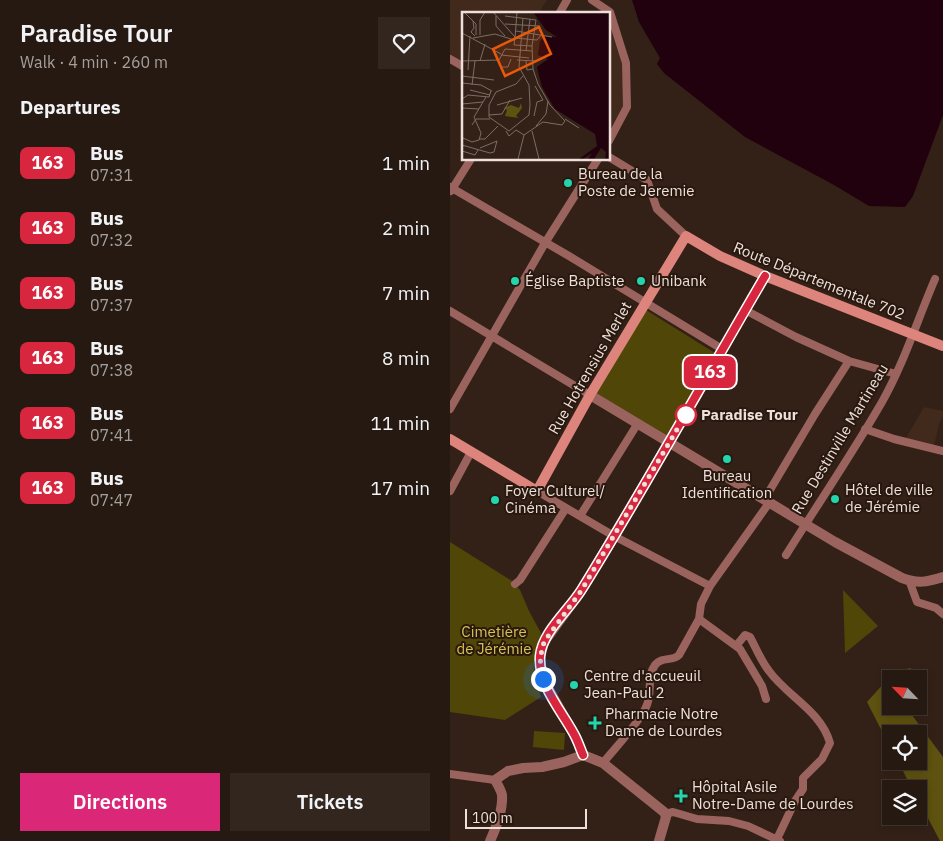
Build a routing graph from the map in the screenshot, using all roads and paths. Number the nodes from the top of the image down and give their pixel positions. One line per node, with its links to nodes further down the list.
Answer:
1 (567, 0): 3 (street)
2 (592, 0): 4 (street)
3 (560, 12)
4 (610, 12)
5 (610, 12): 8 (street)
6 (450, 59): 7 (street)
7 (462, 66)
8 (610, 139)
9 (610, 158): 13 (street)
10 (469, 160): 12 (street)
11 (597, 160): 14 (street)
12 (451, 189): 14 (street)
13 (686, 236): 15 (main road, Route Départementale 702); 17 (main road, Rue Hotrensius Merlet)
14 (546, 243): 17 (street); 21 (street)
15 (765, 276): 18 (street); 20 (main road, Route Départementale 702)
16 (935, 279): 20 (street, Rue Destinville Martineau)
17 (646, 302): 23 (street); 26 (main road, Rue Hotrensius Merlet)
18 (745, 310): 23 (street); 24 (street)
19 (450, 311): 21 (street)
20 (912, 335): 22 (main road, Route Départementale 702); 25 (street, Rue Destinville Martineau)
21 (492, 336): 26 (street); 27 (street)
22 (943, 346)
23 (722, 349): 31 (street)
24 (849, 361): 25 (street); 36 (street)
25 (896, 374): 29 (street, Rue Destinville Martineau)
26 (590, 395): 28 (street); 35 (main road, Rue Hotrensius Merlet)
27 (450, 409)
28 (638, 423): 31 (street); 38 (street)
29 (865, 429): 32 (street); 39 (street, Rue Destinville Martineau)
30 (450, 439): 33 (main road)
31 (670, 442): 36 (street); 40 (street)
32 (943, 451)
33 (471, 452): 34 (street); 35 (main road)
34 (450, 491)
35 (538, 491): 37 (street)
36 (769, 503): 39 (street); 45 (street)
37 (566, 508): 38 (street); 44 (street)
38 (580, 516): 40 (street)
39 (805, 524): 41 (street, Rue Destinville Martineau); 43 (street)
40 (614, 536): 45 (street); 50 (street)
41 (786, 555)
42 (943, 577): 43 (street)
43 (909, 580): 46 (street)
44 (515, 584)
45 (710, 586): 47 (street)
46 (943, 614)
47 (699, 619): 48 (street); 51 (street)
48 (736, 646): 49 (street); 55 (street)
49 (766, 700)
50 (583, 755): 51 (street); 53 (street)
51 (603, 763): 54 (street)
52 (450, 775): 53 (street)
53 (495, 780): 56 (street)
54 (665, 814): 55 (street); 57 (street)
55 (779, 840)
56 (490, 841)
57 (659, 841)

